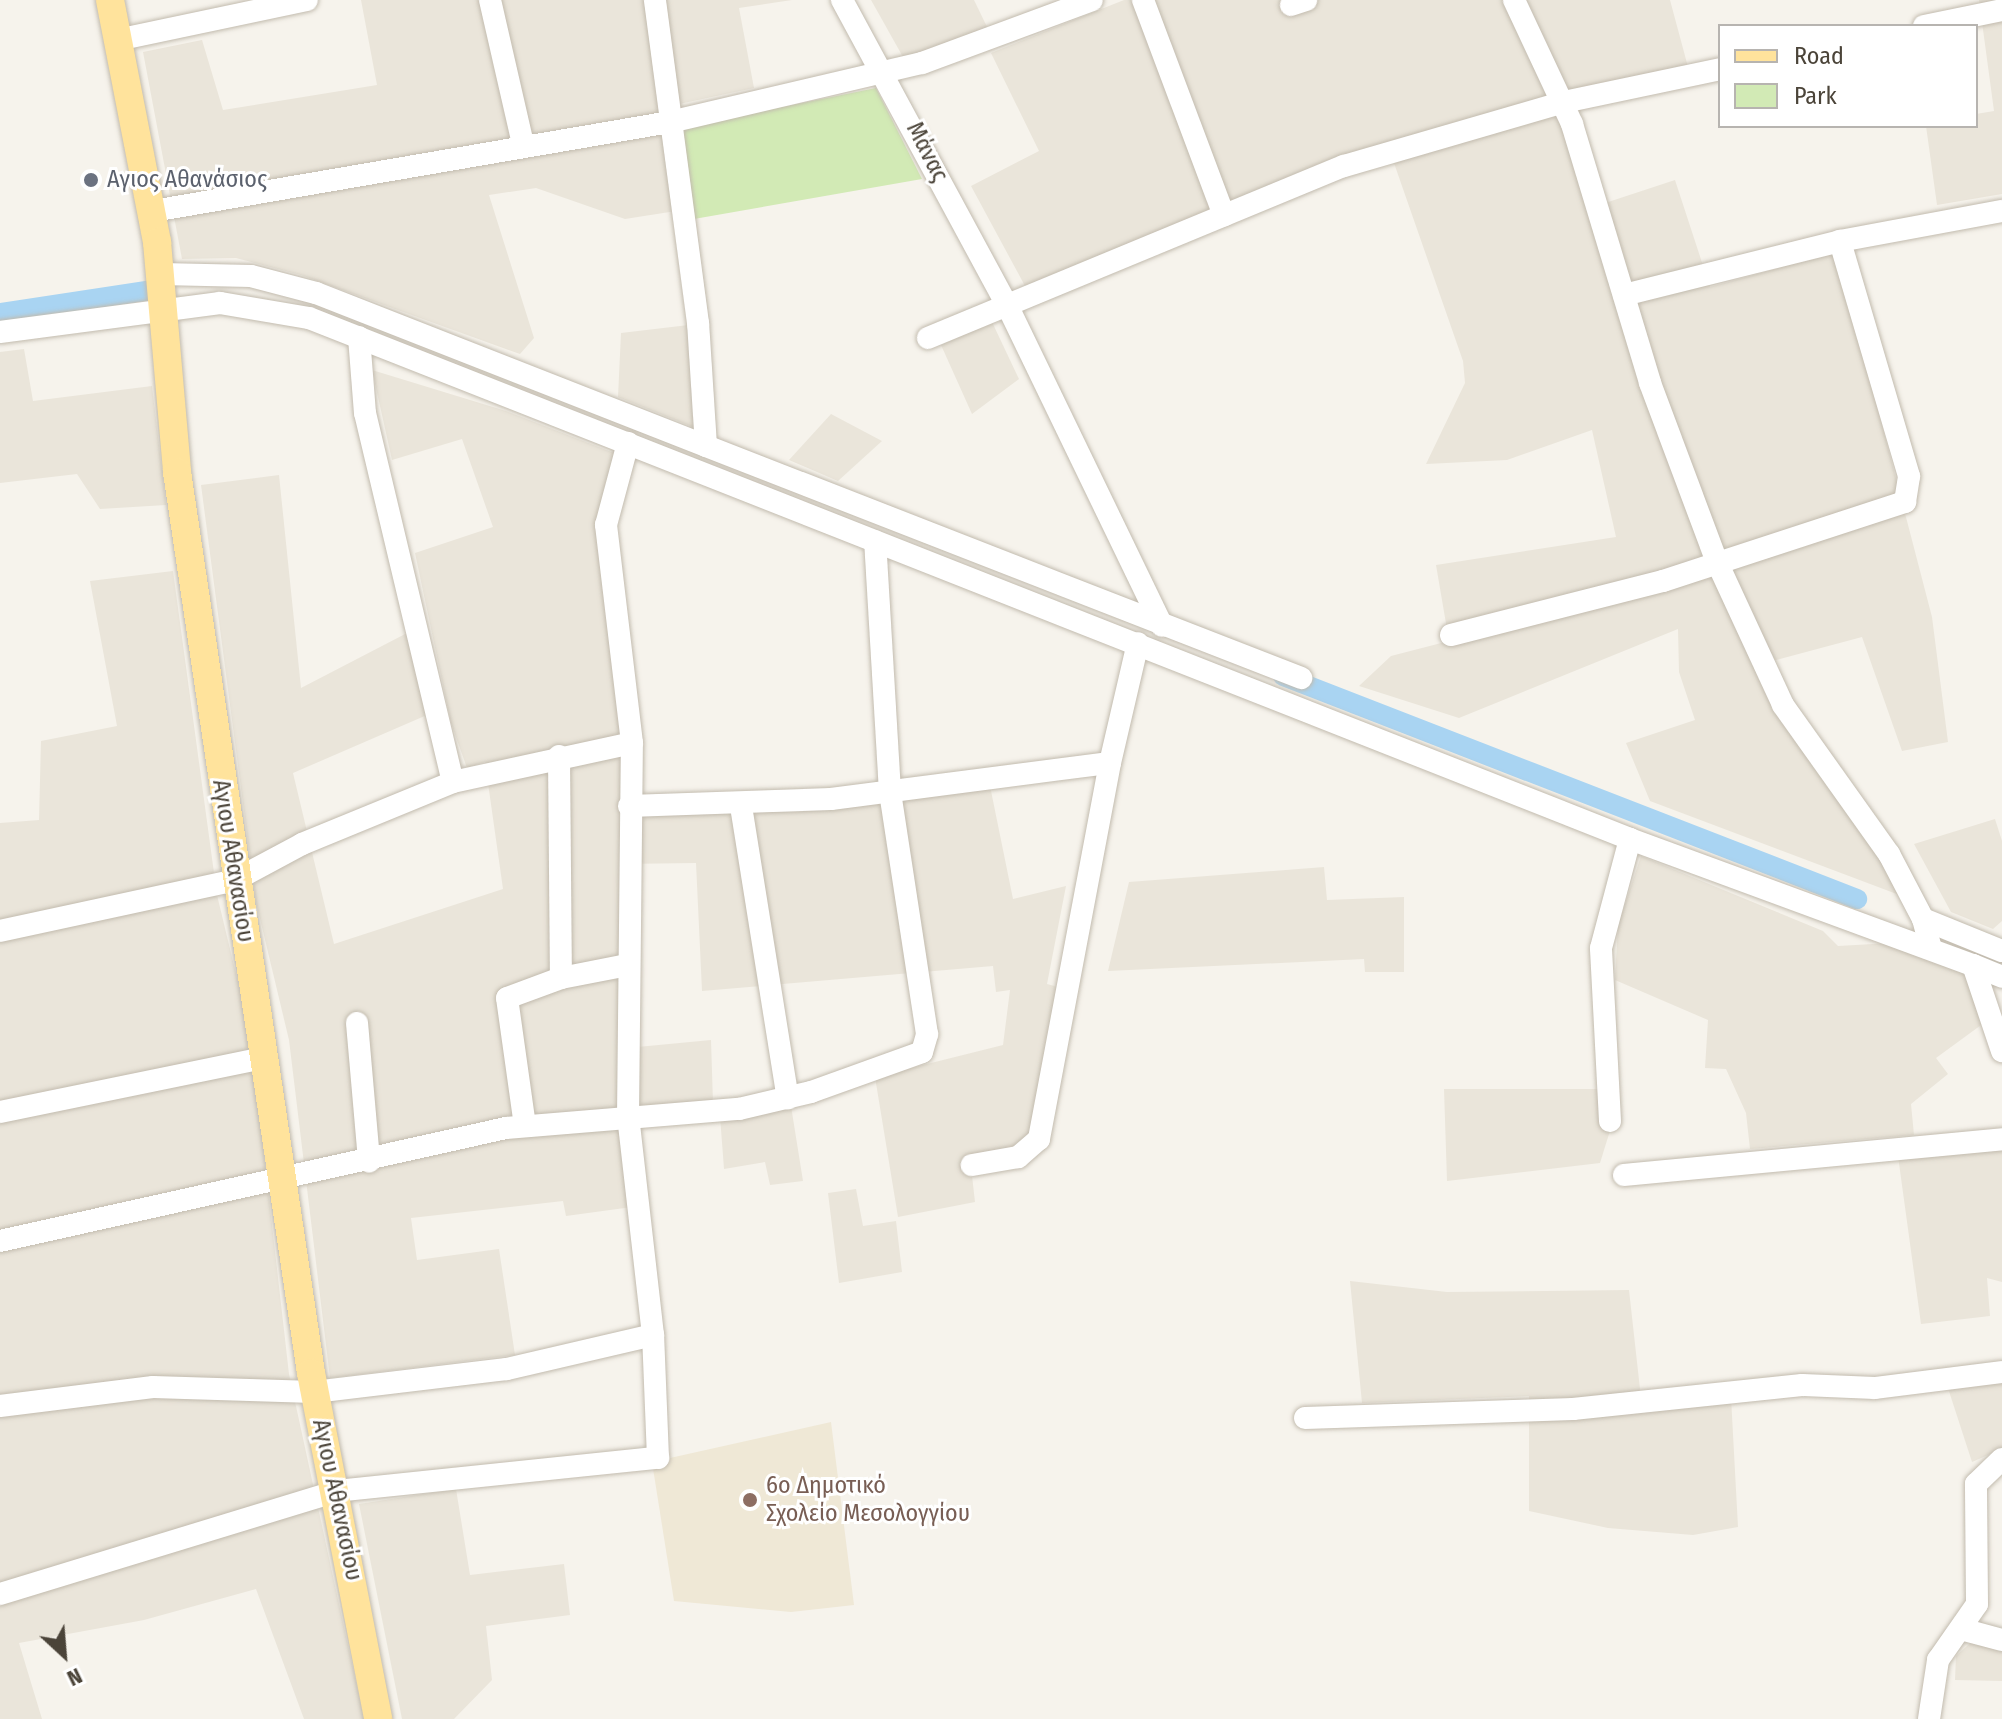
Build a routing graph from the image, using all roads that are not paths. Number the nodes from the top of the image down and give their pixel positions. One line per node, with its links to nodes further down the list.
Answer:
1 (110, 0): 11 (main road, Αγιου Αθανασίου)
2 (305, 0): 11 (street)
3 (490, 0): 16 (street)
4 (655, 0): 15 (street)
5 (842, 0): 13 (street, Μάνας)
6 (1092, 0): 13 (street)
7 (1143, 0): 19 (street)
8 (1514, 0): 14 (street)
9 (2002, 10): 10 (street)
10 (1934, 24)
11 (117, 40): 17 (main road, Αγιου Αθανασίου)
12 (1718, 69): 14 (street)
13 (886, 72): 15 (street); 23 (street, Μάνας)
14 (1564, 102): 19 (street); 22 (street)
15 (670, 122): 16 (street); 29 (street)
16 (523, 144): 17 (street)
17 (153, 211): 21 (main road, Αγιου Αθανασίου)
18 (2002, 211): 20 (street)
19 (1224, 215): 23 (street)
20 (1840, 241): 22 (street); 31 (street)
21 (161, 274): 24 (main road, Αγιου Αθανασίου); 29 (street)
22 (1624, 295): 31 (street)
23 (1008, 307): 27 (street); 32 (street, Μάνας)
24 (162, 308): 25 (street); 26 (street); 44 (main road, Αγιου Αθανασίου)
25 (0, 332)
26 (359, 337): 28 (street); 39 (street)
27 (928, 338)
28 (628, 443): 30 (street); 36 (street)
29 (706, 446): 32 (street)
30 (875, 541): 34 (street); 40 (street)
31 (1717, 562): 33 (street); 45 (street)
32 (1162, 626): 35 (street)
33 (1451, 635)
34 (1138, 643): 38 (street); 43 (street)
35 (1301, 678)
36 (632, 743): 37 (street); 41 (street)
37 (559, 756): 39 (street); 52 (street)
38 (1110, 763): 40 (street); 63 (street)
39 (453, 782): 44 (street)
40 (890, 792): 42 (street); 56 (street)
41 (629, 806): 42 (street); 49 (street)
42 (741, 806): 56 (street)
43 (1630, 839): 47 (street); 59 (street)
44 (235, 880): 46 (street); 55 (main road, Αγιου Αθανασίου)
45 (1923, 919): 47 (street); 48 (street)
46 (0, 931)
47 (1931, 949): 50 (street)
48 (2002, 951)
49 (627, 965): 52 (street); 58 (street)
50 (1973, 965): 51 (street); 54 (street)
51 (2002, 977)
52 (561, 978): 60 (street)
53 (357, 1023): 62 (street)
54 (2002, 1051)
55 (264, 1058): 57 (street); 65 (main road, Αγιου Αθανασίου)
56 (788, 1098): 58 (street)
57 (0, 1112)
58 (628, 1117): 60 (street); 67 (street)
59 (1610, 1121)
60 (525, 1126): 62 (street)
61 (2002, 1139): 64 (street)
62 (369, 1161): 65 (street)
63 (972, 1165)
64 (1624, 1175)
65 (282, 1181): 66 (street); 69 (main road, Αγιου Αθανασίου)
66 (0, 1241)
67 (653, 1335): 69 (street); 73 (street)
68 (2002, 1372): 71 (street)
69 (314, 1392): 70 (street); 73 (main road, Αγιου Αθανασίου)
70 (0, 1406)
71 (1305, 1418)
72 (2002, 1459): 75 (street)
73 (336, 1491): 74 (street); 77 (main road, Αγιου Αθανασίου)
74 (0, 1594)
75 (1961, 1629): 76 (street); 78 (street)
76 (2002, 1640)
77 (378, 1719)
78 (1929, 1719)

